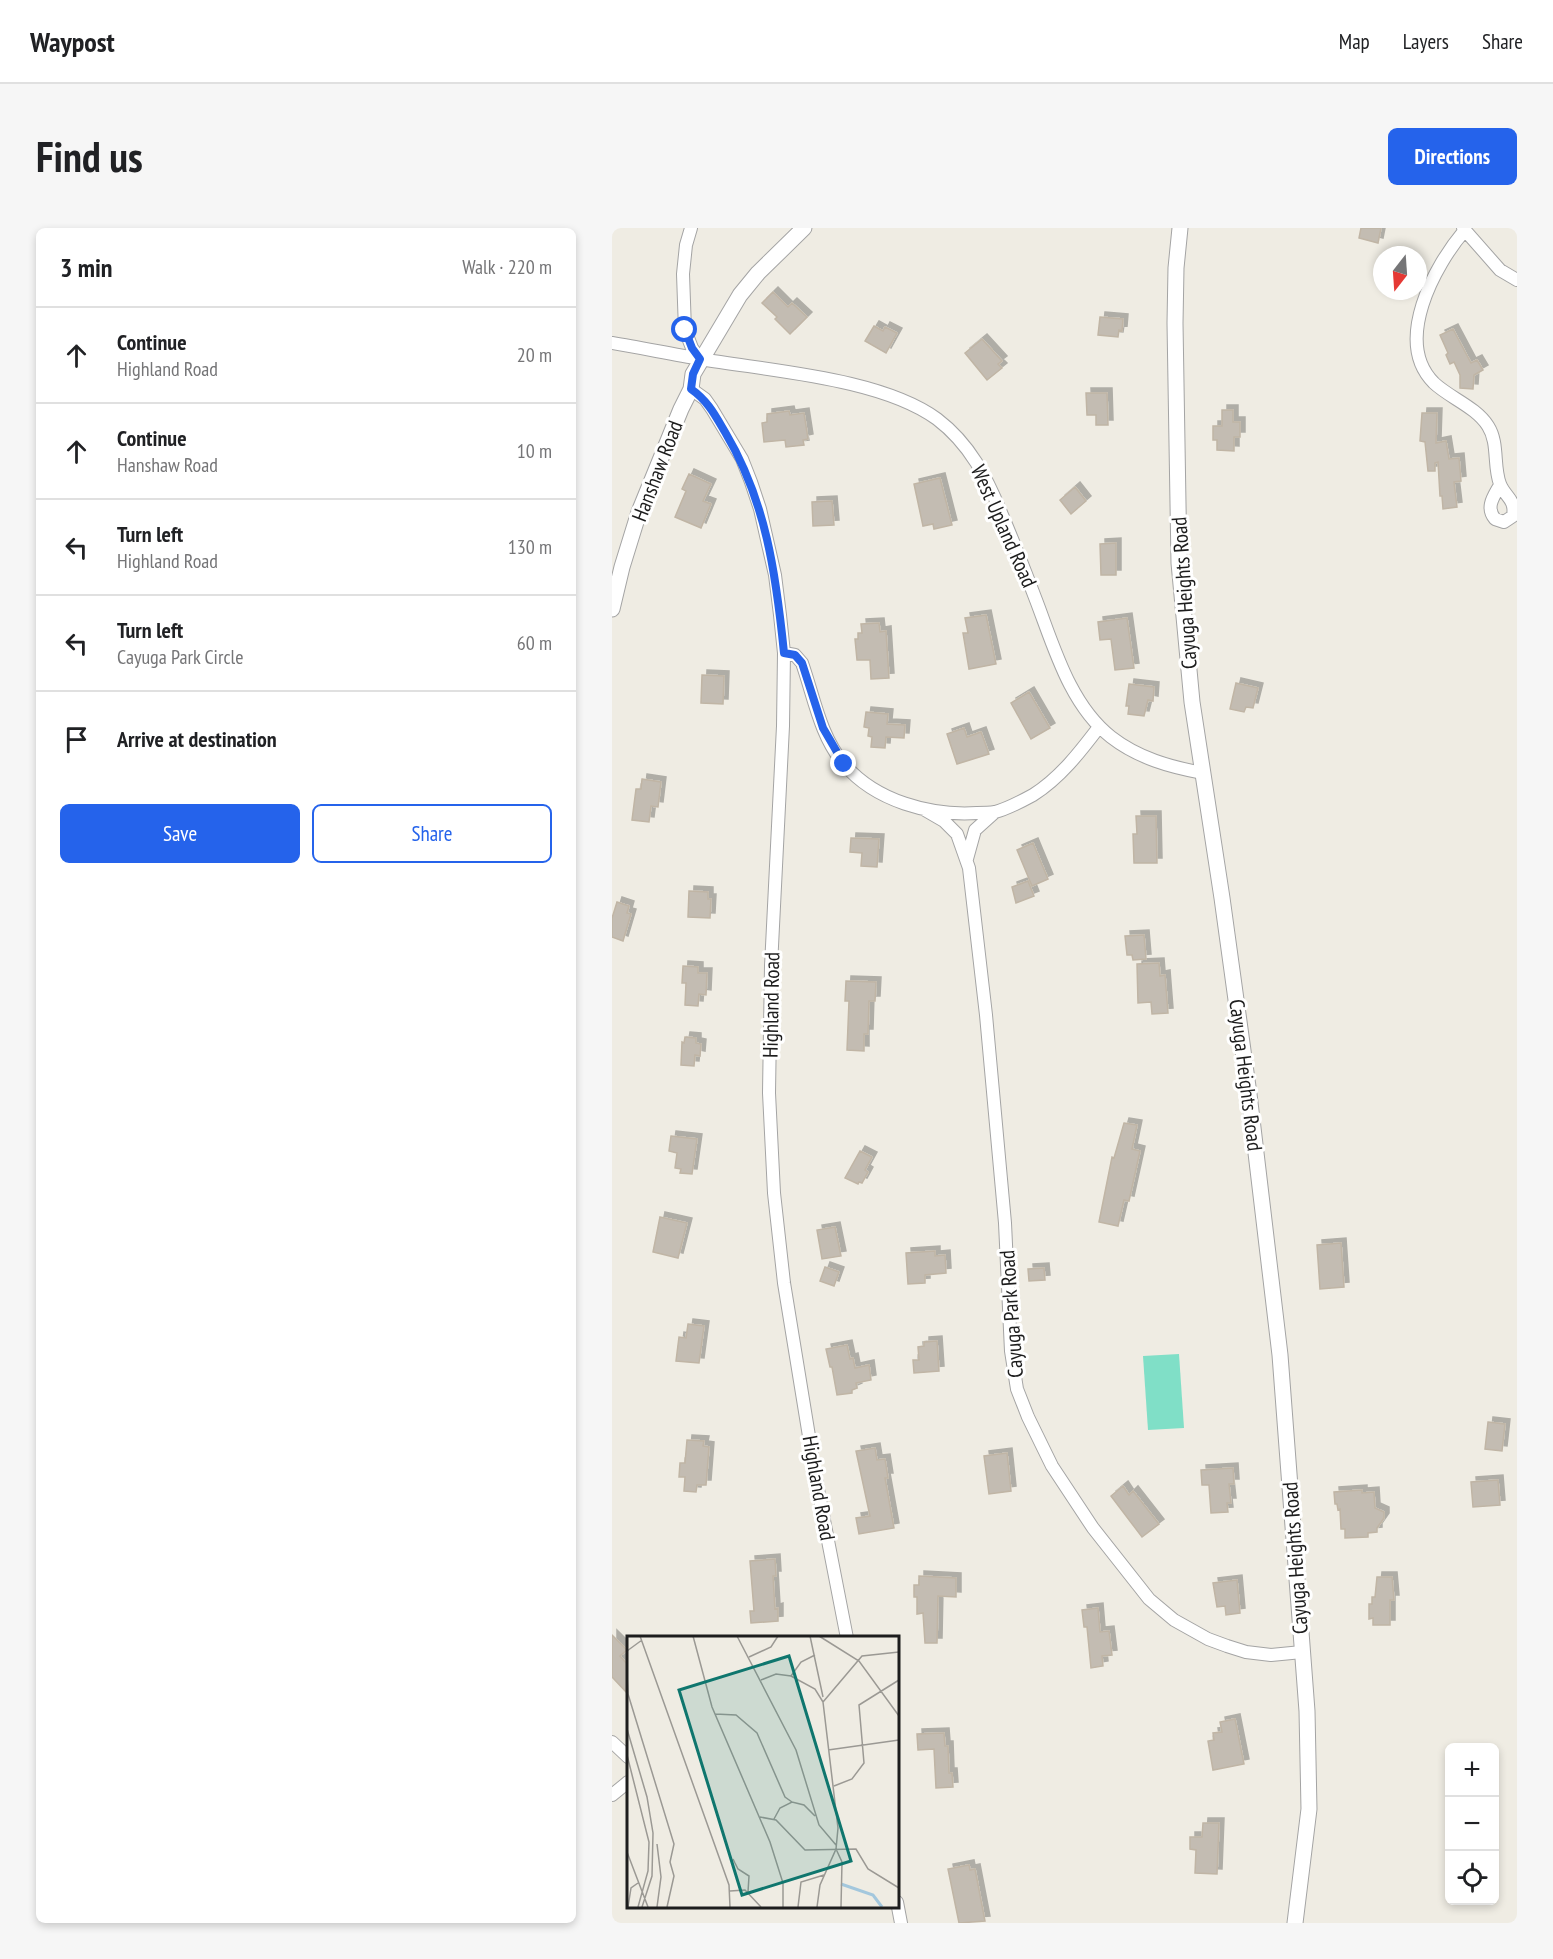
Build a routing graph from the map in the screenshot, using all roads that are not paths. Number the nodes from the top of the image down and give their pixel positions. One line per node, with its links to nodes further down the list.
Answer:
1 (691, 228): 7 (street)
2 (804, 228): 7 (street, Hanshaw Road)
3 (1180, 228): 13 (street, Cayuga Heights Road)
4 (1464, 229): 5 (street); 9 (street)
5 (1517, 280)
6 (612, 343): 7 (street, West Upland Road)
7 (700, 359): 8 (street, Hanshaw Road); 12 (street, West Upland Road)
8 (691, 389): 10 (street, Hanshaw Road); 11 (street, Highland Road)
9 (1500, 485)
10 (612, 609)
11 (784, 653): 14 (street); 17 (street, Highland Road)
12 (1099, 727): 13 (street, West Upland Road); 15 (street)
13 (1203, 773): 18 (street, Cayuga Heights Road)
14 (925, 810): 15 (street); 16 (street, Cayuga Park Road)
15 (995, 812): 16 (street, Cayuga Park Road)
16 (967, 859): 18 (street, Cayuga Park Road)
17 (847, 1636)
18 (1302, 1652): 25 (street, Cayuga Heights Road)
19 (612, 1742): 20 (street)
20 (627, 1756)
21 (627, 1783): 22 (street)
22 (612, 1795)
23 (898, 1907): 24 (street)
24 (901, 1923)
25 (1295, 1923)

